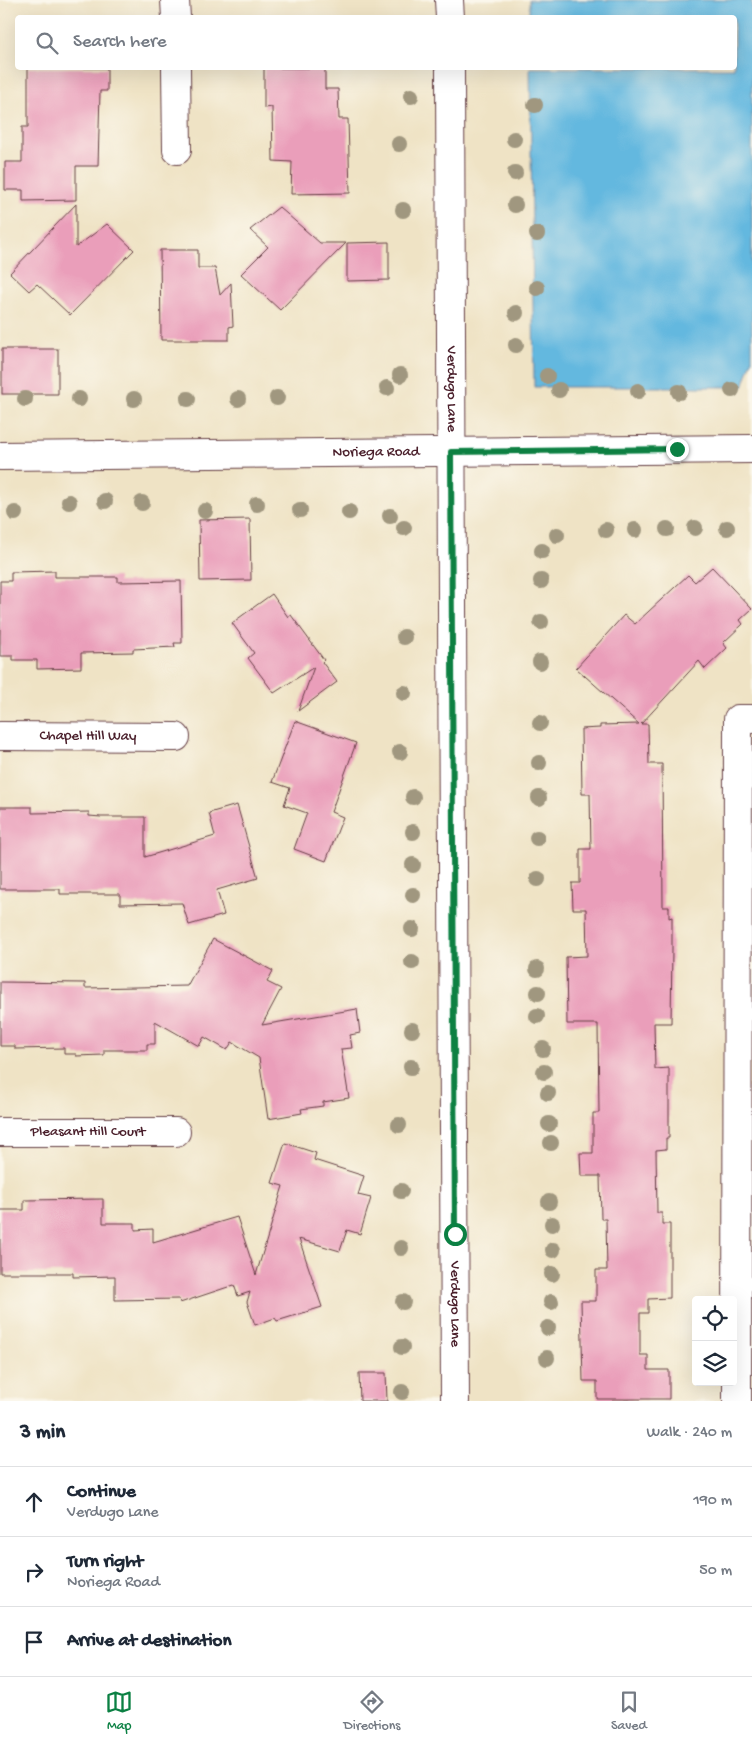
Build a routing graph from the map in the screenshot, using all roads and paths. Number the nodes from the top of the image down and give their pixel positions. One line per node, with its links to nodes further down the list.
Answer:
1 (176, 0): 3 (street)
2 (450, 0): 4 (street)
3 (176, 15)
4 (450, 15)
5 (176, 70): 7 (street)
6 (450, 70): 9 (street, Verdugo Lane)
7 (177, 150)
8 (752, 449): 9 (street, Noriega Road)
9 (451, 452): 10 (street, Noriega Road); 16 (street, Verdugo Lane)
10 (0, 456)
11 (745, 719): 17 (street)
12 (0, 736): 13 (street, Chapel Hill Way)
13 (176, 737)
14 (0, 1132): 15 (street, Pleasant Hill Court)
15 (176, 1132)
16 (455, 1401)
17 (737, 1401)

